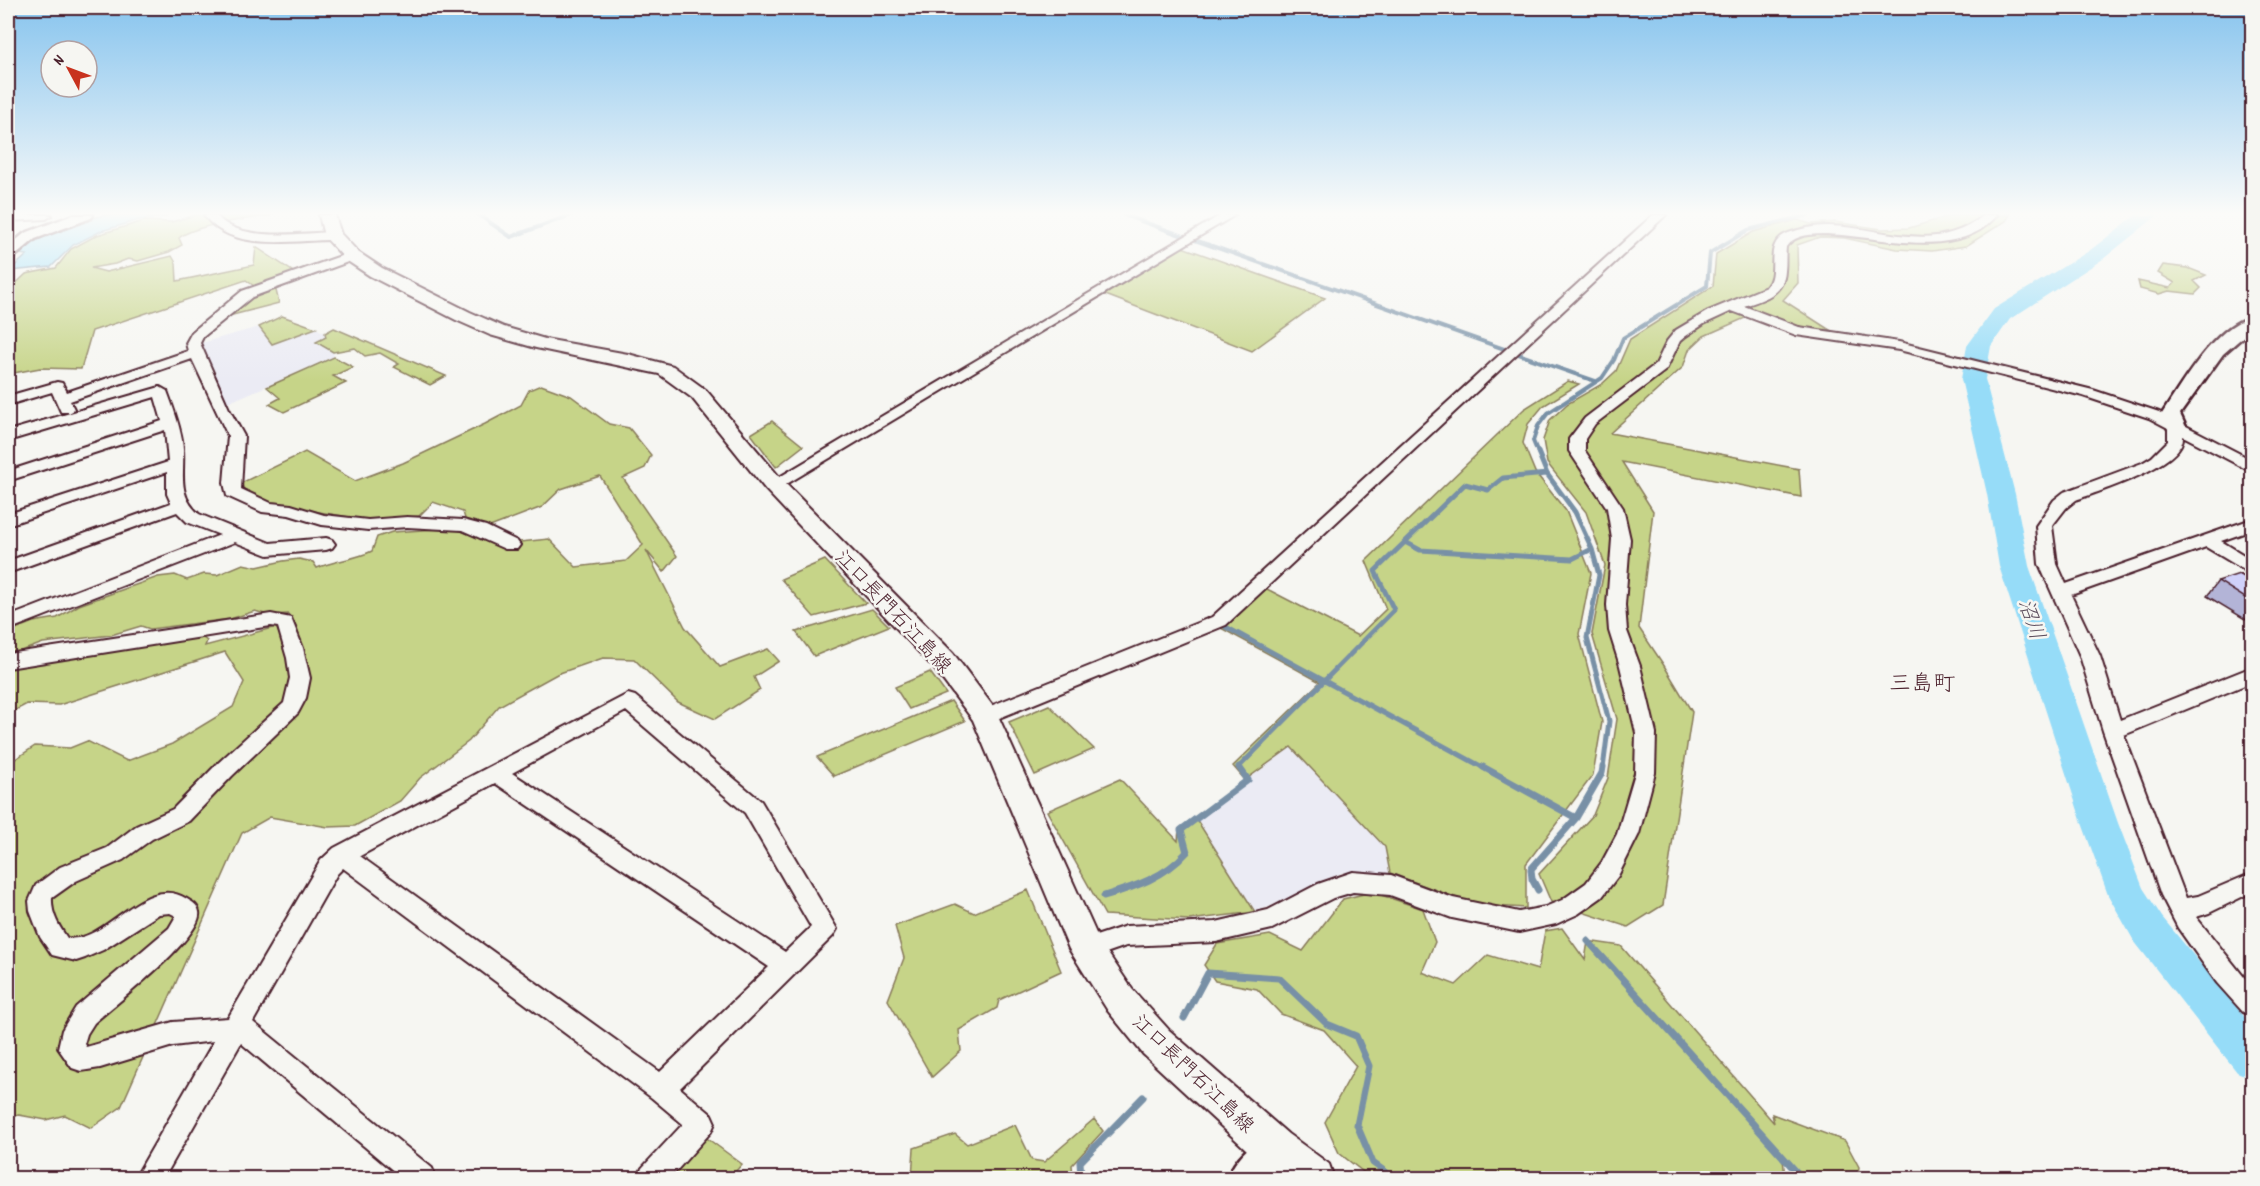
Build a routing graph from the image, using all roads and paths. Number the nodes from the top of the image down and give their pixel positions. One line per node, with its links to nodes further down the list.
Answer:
1 (312, 270): 8 (street)
2 (374, 270): 18 (main road, 江口長門石江島線)
3 (1136, 270): 18 (street)
4 (1599, 270): 32 (street)
5 (1780, 270): 6 (street)
6 (1732, 306): 13 (street); 38 (street)
7 (2253, 322): 13 (street)
8 (196, 352): 9 (street); 25 (street)
9 (62, 399): 10 (street); 11 (street)
10 (8, 401)
11 (70, 417): 12 (street); 14 (street)
12 (170, 423): 15 (street); 17 (street)
13 (2175, 425): 16 (street); 28 (street)
14 (8, 436)
15 (176, 464): 19 (street); 20 (street)
16 (2253, 466)
17 (8, 476)
18 (774, 485): 32 (main road, 江口長門石江島線)
19 (178, 506): 22 (street); 26 (street)
20 (8, 520)
21 (2253, 525): 23 (street)
22 (237, 535): 24 (street); 29 (street)
23 (2207, 540): 27 (street); 28 (street)
24 (326, 544)
25 (511, 545)
26 (8, 567)
27 (2253, 567)
28 (2060, 592): 33 (street)
29 (8, 624)
30 (8, 661): 41 (street)
31 (2253, 674): 33 (street)
32 (985, 716): 38 (main road, 江口長門石江島線)
33 (2112, 730): 37 (street)
34 (495, 772): 35 (street); 39 (street); 39 (street)
35 (342, 855): 41 (street); 42 (street)
36 (2253, 882): 37 (street)
37 (2179, 909): 40 (street)
38 (1086, 948): 43 (main road, 江口長門石江島線)
39 (787, 966): 42 (street)
40 (2253, 1004)
41 (234, 1029): 44 (street); 45 (street)
42 (661, 1089): 46 (street)
43 (1274, 1148): 47 (street); 48 (main road, 江口長門石江島線)
44 (149, 1179)
45 (422, 1179)
46 (652, 1179)
47 (1245, 1179)
48 (1315, 1179)

